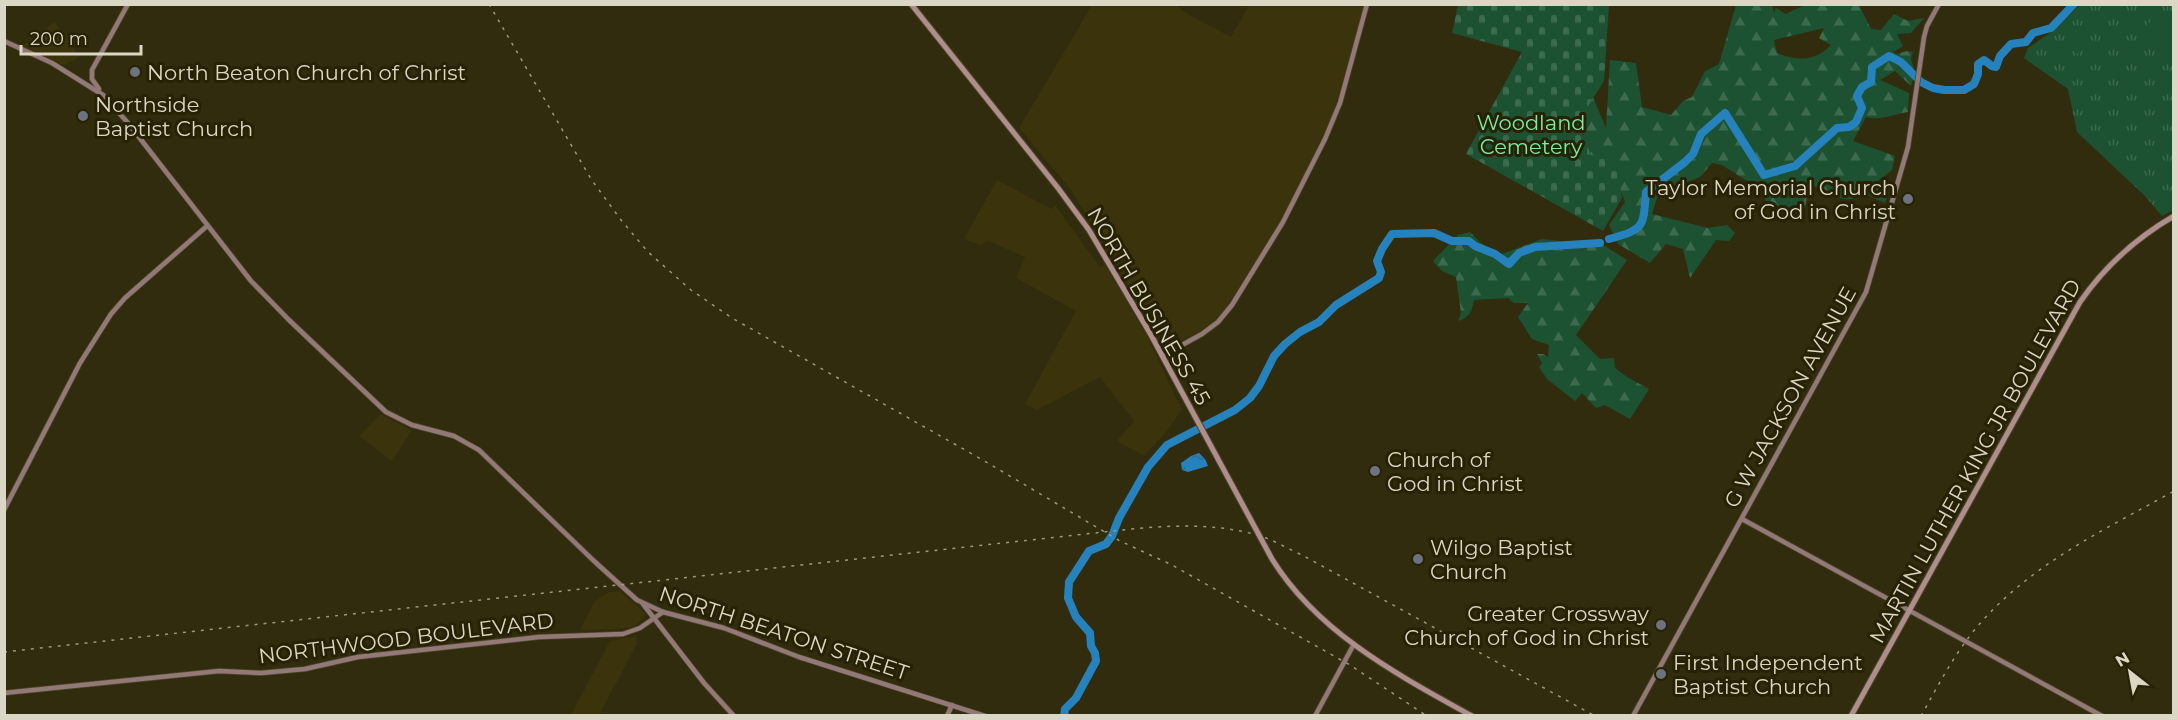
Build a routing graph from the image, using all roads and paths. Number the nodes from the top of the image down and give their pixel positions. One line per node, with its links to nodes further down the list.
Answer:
1 (128, 4): 6 (street)
2 (911, 4): 9 (main road, NORTH BUSINESS 45)
3 (1367, 4): 9 (street)
4 (1939, 4): 11 (street, G W JACKSON AVENUE)
5 (4, 41): 6 (street, NORTH BEATON STREET)
6 (103, 95): 8 (street, NORTH BEATON STREET)
7 (2174, 216): 13 (main road, MARTIN LUTHER KING JR BOULEVARD)
8 (207, 226): 10 (street); 12 (street, NORTH BEATON STREET)
9 (1162, 356): 16 (main road, NORTH BUSINESS 45)
10 (4, 510)
11 (1742, 519): 13 (street); 24 (street, G W JACKSON AVENUE)
12 (641, 602): 14 (street, NORTH BEATON STREET); 15 (street)
13 (1910, 611): 25 (main road, MARTIN LUTHER KING JR BOULEVARD); 26 (street)
14 (663, 612): 15 (street, NORTHWOOD BOULEVARD); 18 (street, NORTH BEATON STREET)
15 (654, 618): 17 (street, NORTHWOOD BOULEVARD); 19 (street)
16 (1354, 644): 22 (street); 23 (main road, NORTH BUSINESS 45)
17 (4, 693)
18 (952, 705): 20 (street); 21 (street, NORTH BEATON STREET)
19 (734, 716)
20 (946, 716)
21 (985, 716)
22 (1315, 716)
23 (1472, 716)
24 (1633, 716)
25 (1851, 716)
26 (2102, 716)

